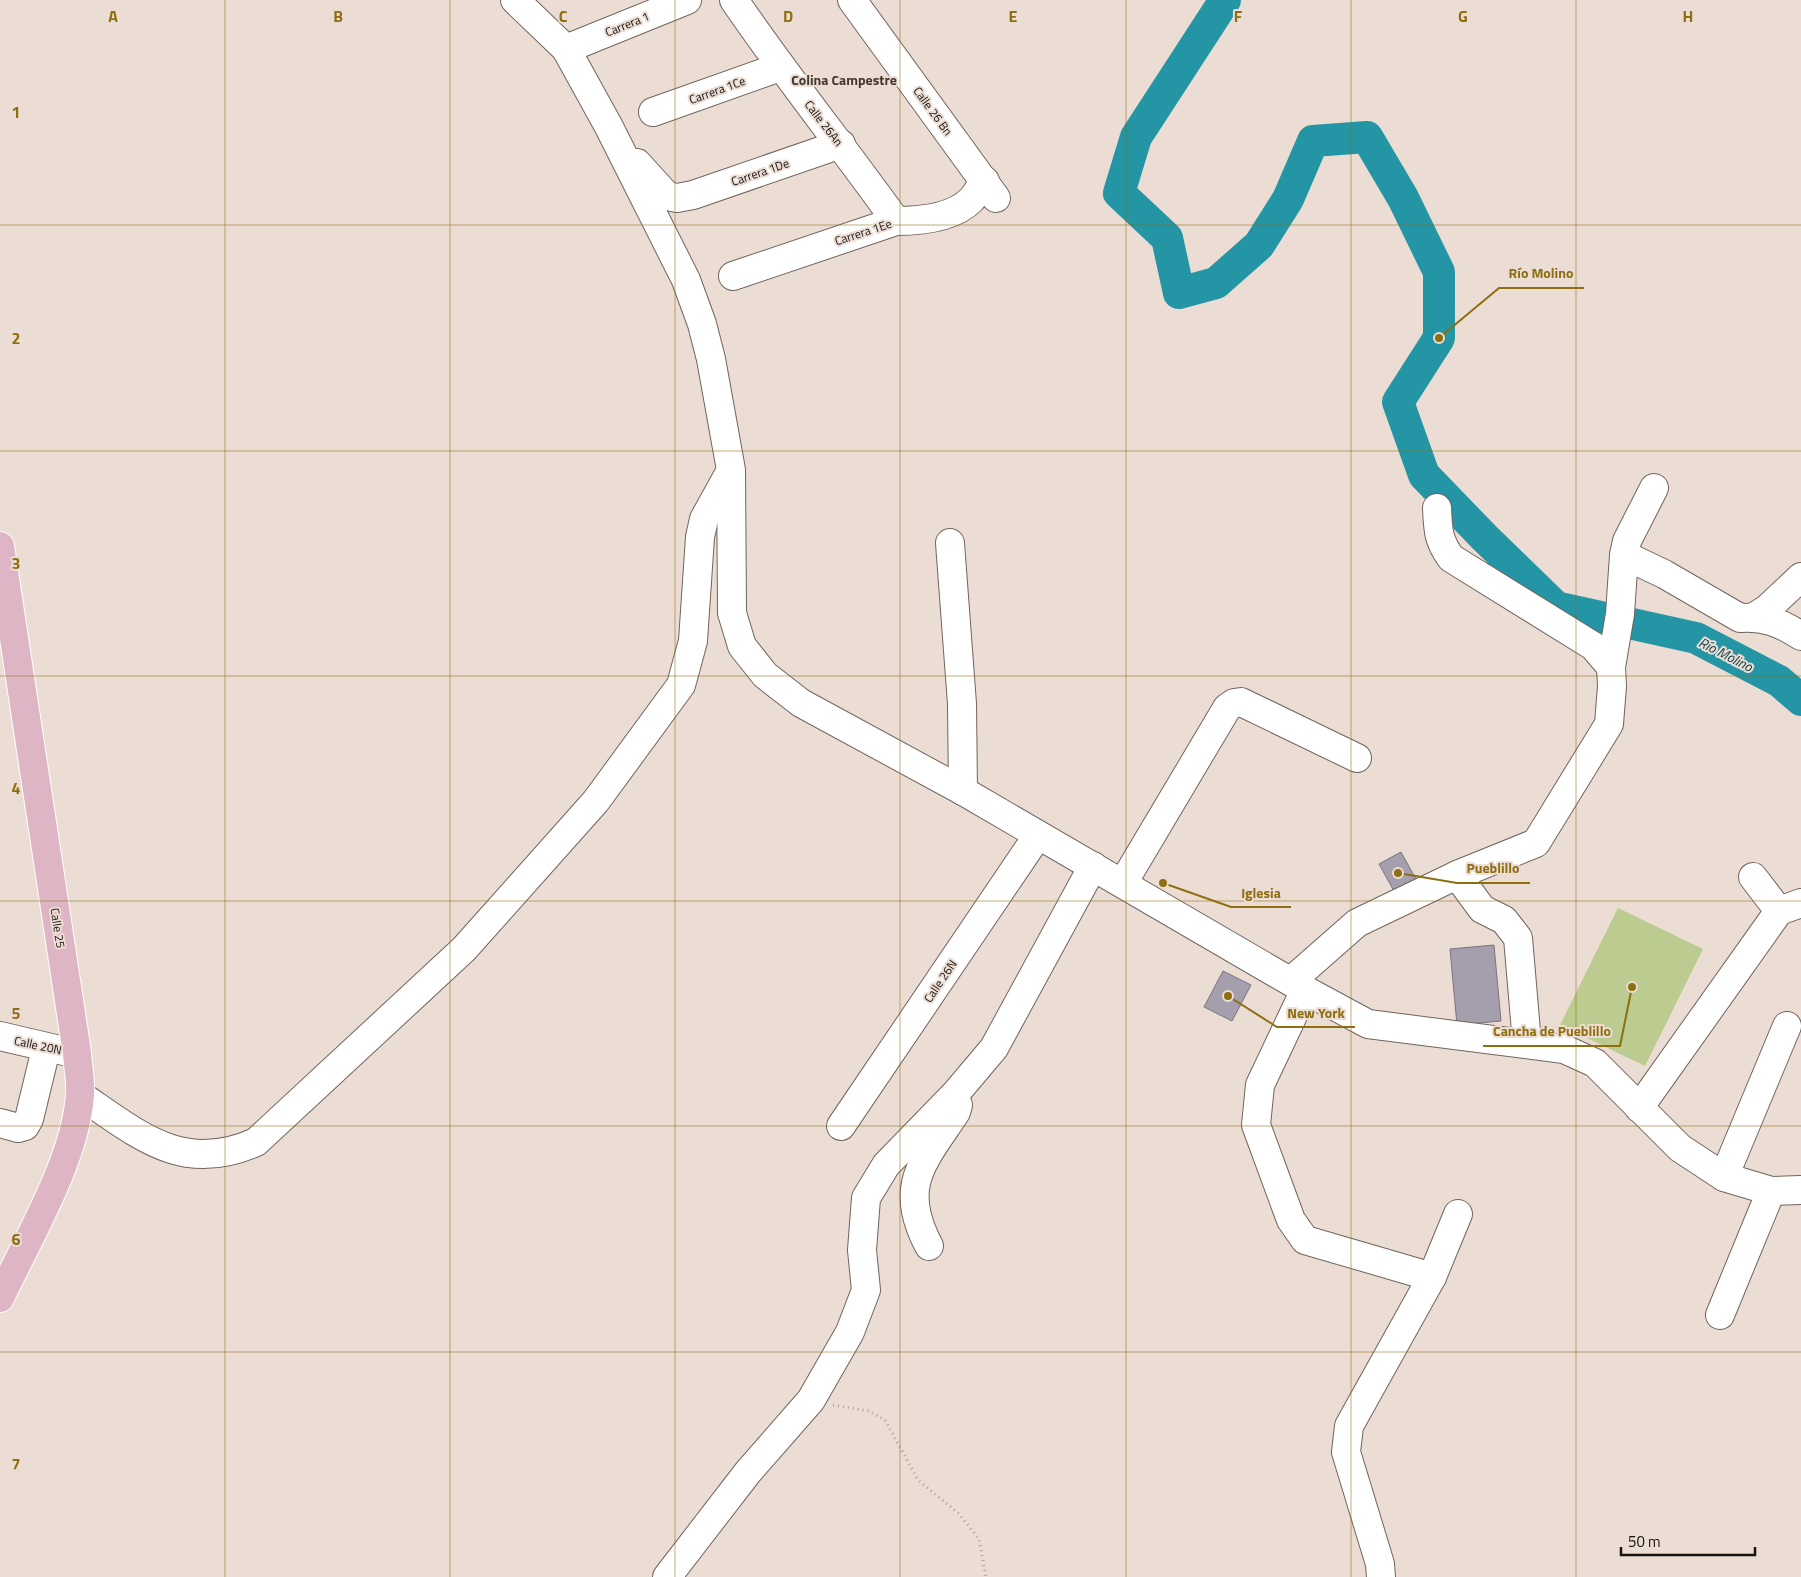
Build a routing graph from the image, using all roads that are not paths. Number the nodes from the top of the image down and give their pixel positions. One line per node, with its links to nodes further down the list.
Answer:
1 (515, 0): 5 (street)
2 (687, 0): 5 (street, Carrera 1)
3 (734, 0): 6 (street, Calle 26An)
4 (852, 0): 10 (street, Calle 26 Bn)
5 (566, 49): 8 (street)
6 (780, 67): 7 (street, Carrera 1Ce); 9 (street, Calle 26An)
7 (653, 112)
8 (615, 140): 9 (street, Carrera 1De); 13 (street)
9 (841, 144): 11 (street, Calle 26An)
10 (991, 189): 11 (street, Carrera 1Ee)
11 (896, 221): 12 (street, Carrera 1Ee)
12 (733, 276)
13 (731, 470): 25 (street); 39 (street)
14 (1654, 488): 18 (street)
15 (1437, 508): 23 (street)
16 (950, 543): 25 (street)
17 (0, 546): 21 (main road, Calle 25)
18 (1624, 555): 20 (street); 23 (street)
19 (1801, 577): 20 (street)
20 (1754, 617): 22 (street)
21 (7, 634): 37 (main road, Calle 25)
22 (1801, 636)
23 (1611, 667): 28 (street)
24 (1357, 758): 30 (street)
25 (963, 791): 26 (street)
26 (1038, 835): 27 (street); 42 (street, Calle 26N)
27 (1093, 866): 30 (street); 38 (street)
28 (1457, 874): 32 (street); 35 (street)
29 (1753, 877): 31 (street)
30 (1123, 882): 32 (street)
31 (1790, 907): 40 (street)
32 (1298, 986): 35 (street); 48 (street)
33 (1787, 1026): 43 (street)
34 (0, 1036): 36 (street, Calle 20N)
35 (1527, 1043): 40 (street)
36 (46, 1049): 37 (street, Calle 20N); 41 (street)
37 (76, 1053): 39 (main road, Calle 25)
38 (956, 1093): 47 (street); 51 (street)
39 (80, 1095): 49 (main road, Calle 25)
40 (1639, 1108): 43 (street)
41 (0, 1124)
42 (841, 1126)
43 (1724, 1177): 45 (street)
44 (1801, 1190): 45 (street)
45 (1771, 1191): 50 (street)
46 (1458, 1214): 48 (street)
47 (929, 1246)
48 (1432, 1276): 52 (street)
49 (0, 1298)
50 (1720, 1315)
51 (668, 1577)
52 (1381, 1577)

